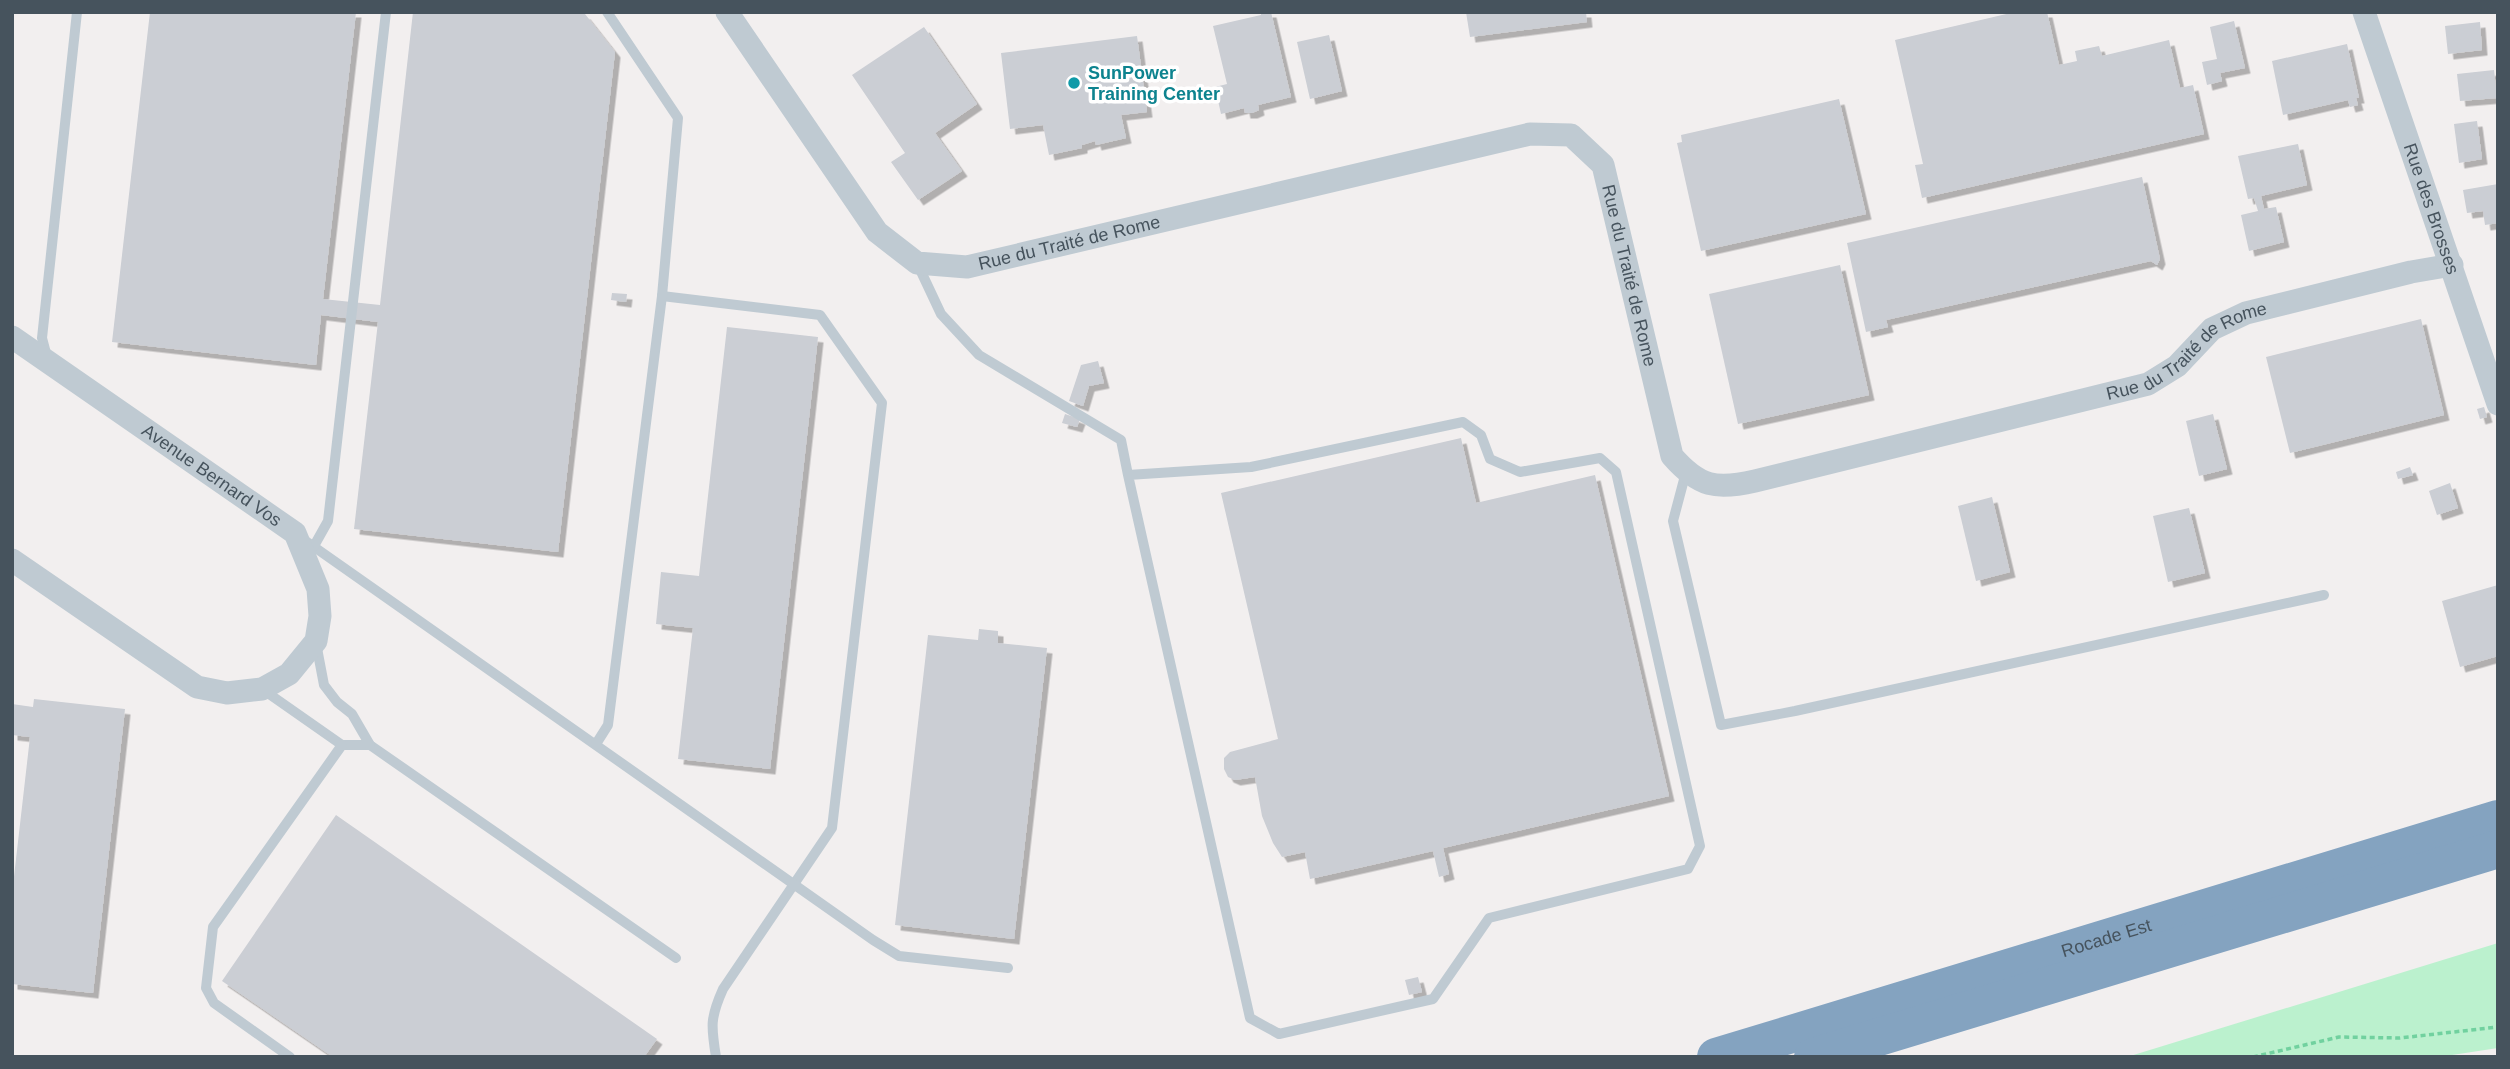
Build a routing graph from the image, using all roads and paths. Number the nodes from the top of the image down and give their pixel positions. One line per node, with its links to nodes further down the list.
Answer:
1 (77, 12): 10 (lane)
2 (386, 12): 15 (lane)
3 (607, 12): 8 (lane)
4 (727, 12): 6 (street)
5 (2364, 12): 7 (street, Rue des Brosses)
6 (917, 263): 12 (street, Rue du Traité de Rome); 13 (lane)
7 (2452, 265): 11 (street, Rue des Brosses); 12 (street, Rue du Traité de Rome)
8 (662, 296): 20 (lane); 25 (lane)
9 (12, 337): 10 (street, Avenue Bernard Vos)
10 (48, 362): 14 (street, Avenue Bernard Vos)
11 (2498, 404)
12 (1686, 472): 17 (lane)
13 (1129, 475): 13 (lane)
14 (295, 533): 15 (lane); 18 (street, Avenue Bernard Vos)
15 (314, 546): 20 (lane)
16 (12, 559): 19 (street)
17 (2324, 595)
18 (316, 640): 19 (street); 22 (lane)
19 (262, 688): 21 (lane)
20 (596, 744): 25 (lane)
21 (342, 745): 22 (lane); 29 (lane)
22 (370, 745): 26 (lane)
23 (2498, 819): 31 (highway, Rocade Est)
24 (2498, 849): 32 (highway, Rocade Est)
25 (795, 885): 27 (lane); 30 (lane)
26 (676, 958)
27 (1008, 968)
28 (2498, 1027): 33 (path)
29 (290, 1057)
30 (716, 1057)
31 (1716, 1057)
32 (1813, 1057)
33 (2253, 1057)

